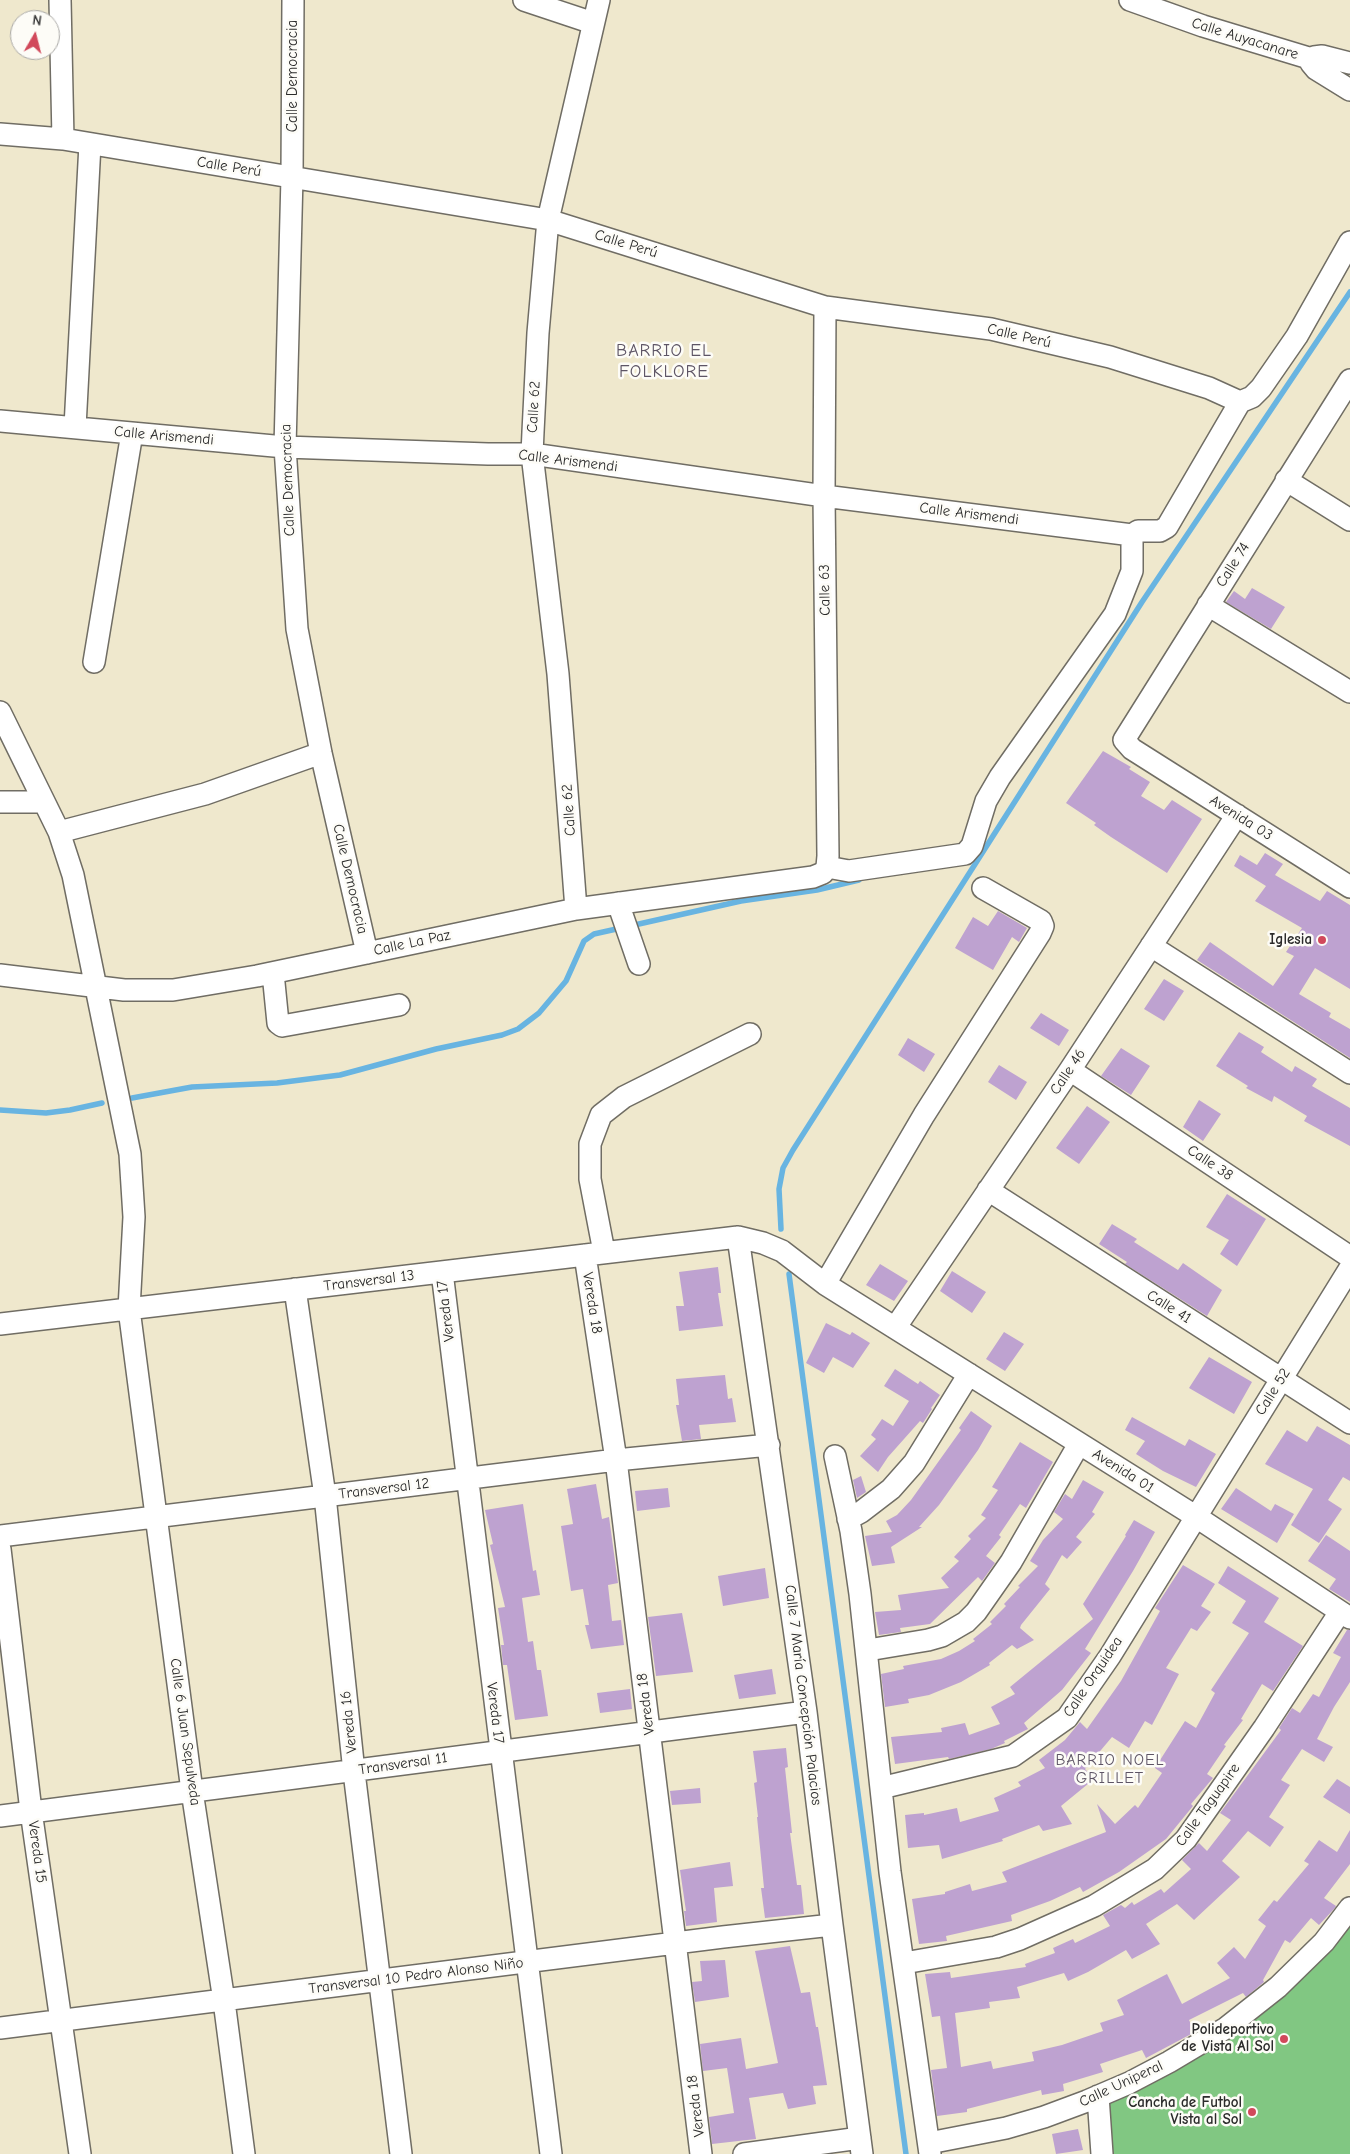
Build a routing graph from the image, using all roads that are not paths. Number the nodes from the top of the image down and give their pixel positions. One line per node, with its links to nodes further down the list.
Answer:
1 (60, 0): 11 (street)
2 (294, 0): 13 (street, Calle Democracia)
3 (524, 0): 6 (street)
4 (598, 0): 6 (street, Calle 62)
5 (1130, 0): 7 (street, Calle Auyacanare)
6 (593, 23): 14 (street, Calle 62)
7 (1312, 59): 8 (street); 9 (street, Calle Auyacanare)
8 (1350, 63)
9 (1350, 90)
10 (0, 134): 11 (street, Calle Perú)
11 (63, 139): 12 (street, Calle Perú)
12 (90, 144): 13 (street, Calle Perú); 20 (street)
13 (292, 177): 14 (street, Calle Perú); 22 (street, Calle Democracia)
14 (548, 220): 16 (street, Calle Perú); 23 (street, Calle 62)
15 (1350, 242): 18 (street)
16 (825, 306): 18 (street, Calle Perú); 25 (street, Calle 63)
17 (1350, 380): 24 (street, Calle 74)
18 (1240, 402): 27 (street, Calle Arismendi)
19 (0, 421): 20 (street, Calle Arismendi)
20 (75, 427): 21 (street, Calle Arismendi)
21 (132, 433): 22 (street, Calle Arismendi); 29 (street)
22 (284, 447): 23 (street, Calle Arismendi); 33 (street, Calle Democracia)
23 (532, 454): 25 (street, Calle Arismendi); 41 (street, Calle 62)
24 (1286, 480): 26 (street); 28 (street, Calle 74)
25 (824, 496): 27 (street, Calle Arismendi); 38 (street, Calle 63)
26 (1350, 520)
27 (1132, 535): 38 (street)
28 (1208, 604): 30 (street); 32 (street, Calle 74)
29 (94, 662)
30 (1350, 692)
31 (0, 712): 35 (street, Calle 6 Juan Sepulveda)
32 (1132, 749): 36 (street, Avenida 03)
33 (321, 753): 37 (street); 44 (street, Calle Democracia)
34 (0, 802): 35 (street)
35 (44, 802): 37 (street, Calle 6 Juan Sepulveda)
36 (1237, 815): 39 (street, Avenida 03); 43 (street, Calle 46)
37 (59, 832): 48 (street, Calle 6 Juan Sepulveda)
38 (825, 870): 42 (street, Calle La Paz)
39 (1350, 887)
40 (983, 888): 59 (street)
41 (576, 909): 42 (street, Calle La Paz); 44 (street, Calle La Paz)
42 (621, 911): 45 (street)
43 (1151, 946): 51 (street, Calle 46); 52 (street)
44 (367, 953): 46 (street, Calle La Paz)
45 (639, 964)
46 (274, 972): 48 (street, Calle La Paz); 49 (street)
47 (0, 975): 48 (street, Calle La Paz)
48 (95, 985): 61 (street, Calle 6 Juan Sepulveda)
49 (399, 1005)
50 (750, 1034): 55 (street, Vereda 18)
51 (1070, 1070): 53 (street, Calle 46); 56 (street, Calle 38)
52 (1350, 1073)
53 (988, 1190): 63 (street, Calle 46); 65 (street, Calle 41)
54 (738, 1237): 55 (street, Transversal 13); 59 (street, Transversal 13); 68 (street, Calle 7 María Concepción Palacios)
55 (595, 1254): 58 (street, Transversal 13); 70 (street, Vereda 18)
56 (1350, 1257)
57 (1350, 1268): 65 (street, Calle 52)
58 (442, 1272): 60 (street, Transversal 13); 71 (street, Vereda 17)
59 (825, 1284): 63 (street, Avenida 01)
60 (296, 1289): 61 (street, Transversal 13); 72 (street, Vereda 16)
61 (129, 1309): 62 (street, Transversal 13); 74 (street, Calle 6 Juan Sepulveda)
62 (0, 1324)
63 (895, 1328): 64 (street, Avenida 01)
64 (969, 1374): 67 (street, Avenida 01); 75 (street)
65 (1281, 1378): 66 (street, Calle 41); 73 (street, Calle 52)
66 (1350, 1423)
67 (1079, 1444): 73 (street, Avenida 01); 79 (street)
68 (769, 1445): 70 (street, Transversal 12); 80 (street, Calle 7 María Concepción Palacios)
69 (835, 1456): 75 (street)
70 (616, 1460): 71 (street, Transversal 12); 81 (street, Vereda 18)
71 (466, 1478): 72 (street, Transversal 12); 82 (street, Vereda 17)
72 (325, 1496): 74 (street, Transversal 12); 83 (street, Vereda 16)
73 (1195, 1516): 78 (street, Avenida 01); 84 (street, Calle Orquidea)
74 (156, 1518): 76 (street, Transversal 12); 85 (street, Calle 6 Juan Sepulveda)
75 (848, 1519): 79 (street)
76 (0, 1536)
77 (0, 1549): 86 (street, Vereda 15)
78 (1345, 1615): 92 (street, Calle Taguapire)
79 (868, 1650): 84 (street)
80 (806, 1712): 81 (street, Transversal 11); 89 (street, Calle 7 María Concepción Palacios)
81 (650, 1732): 82 (street, Transversal 11); 90 (street, Vereda 18)
82 (500, 1751): 83 (street, Transversal 11); 91 (street, Vereda 17)
83 (354, 1772): 85 (street, Transversal 11); 93 (street, Vereda 16)
84 (881, 1788): 92 (street)
85 (192, 1791): 86 (street, Transversal 11); 94 (street, Calle 6 Juan Sepulveda)
86 (31, 1811): 87 (street, Transversal 11); 95 (street, Vereda 15)
87 (0, 1816)
88 (1350, 1908): 97 (street, Calle Uniperal)
89 (832, 1925): 90 (street, Transversal 10 Pedro Alonso Niño); 98 (street, Calle 7 María Concepción Palacios)
90 (676, 1943): 91 (street, Transversal 10 Pedro Alonso Niño); 104 (street, Vereda 18)
91 (528, 1962): 93 (street, Transversal 10 Pedro Alonso Niño); 103 (street, Vereda 17)
92 (904, 1963): 99 (street)
93 (380, 1980): 94 (street, Transversal 10 Pedro Alonso Niño); 102 (street, Vereda 16)
94 (224, 2001): 95 (street, Transversal 10 Pedro Alonso Niño); 101 (street, Calle 6 Juan Sepulveda)
95 (61, 2020): 96 (street, Transversal 10 Pedro Alonso Niño); 100 (street, Vereda 15)
96 (0, 2028)
97 (1098, 2096): 99 (street, Calle Uniperal); 106 (street)
98 (861, 2146): 105 (street)
99 (929, 2149)
100 (80, 2154)
101 (244, 2154)
102 (401, 2154)
103 (551, 2154)
104 (702, 2154)
105 (744, 2154)
106 (1102, 2154)

